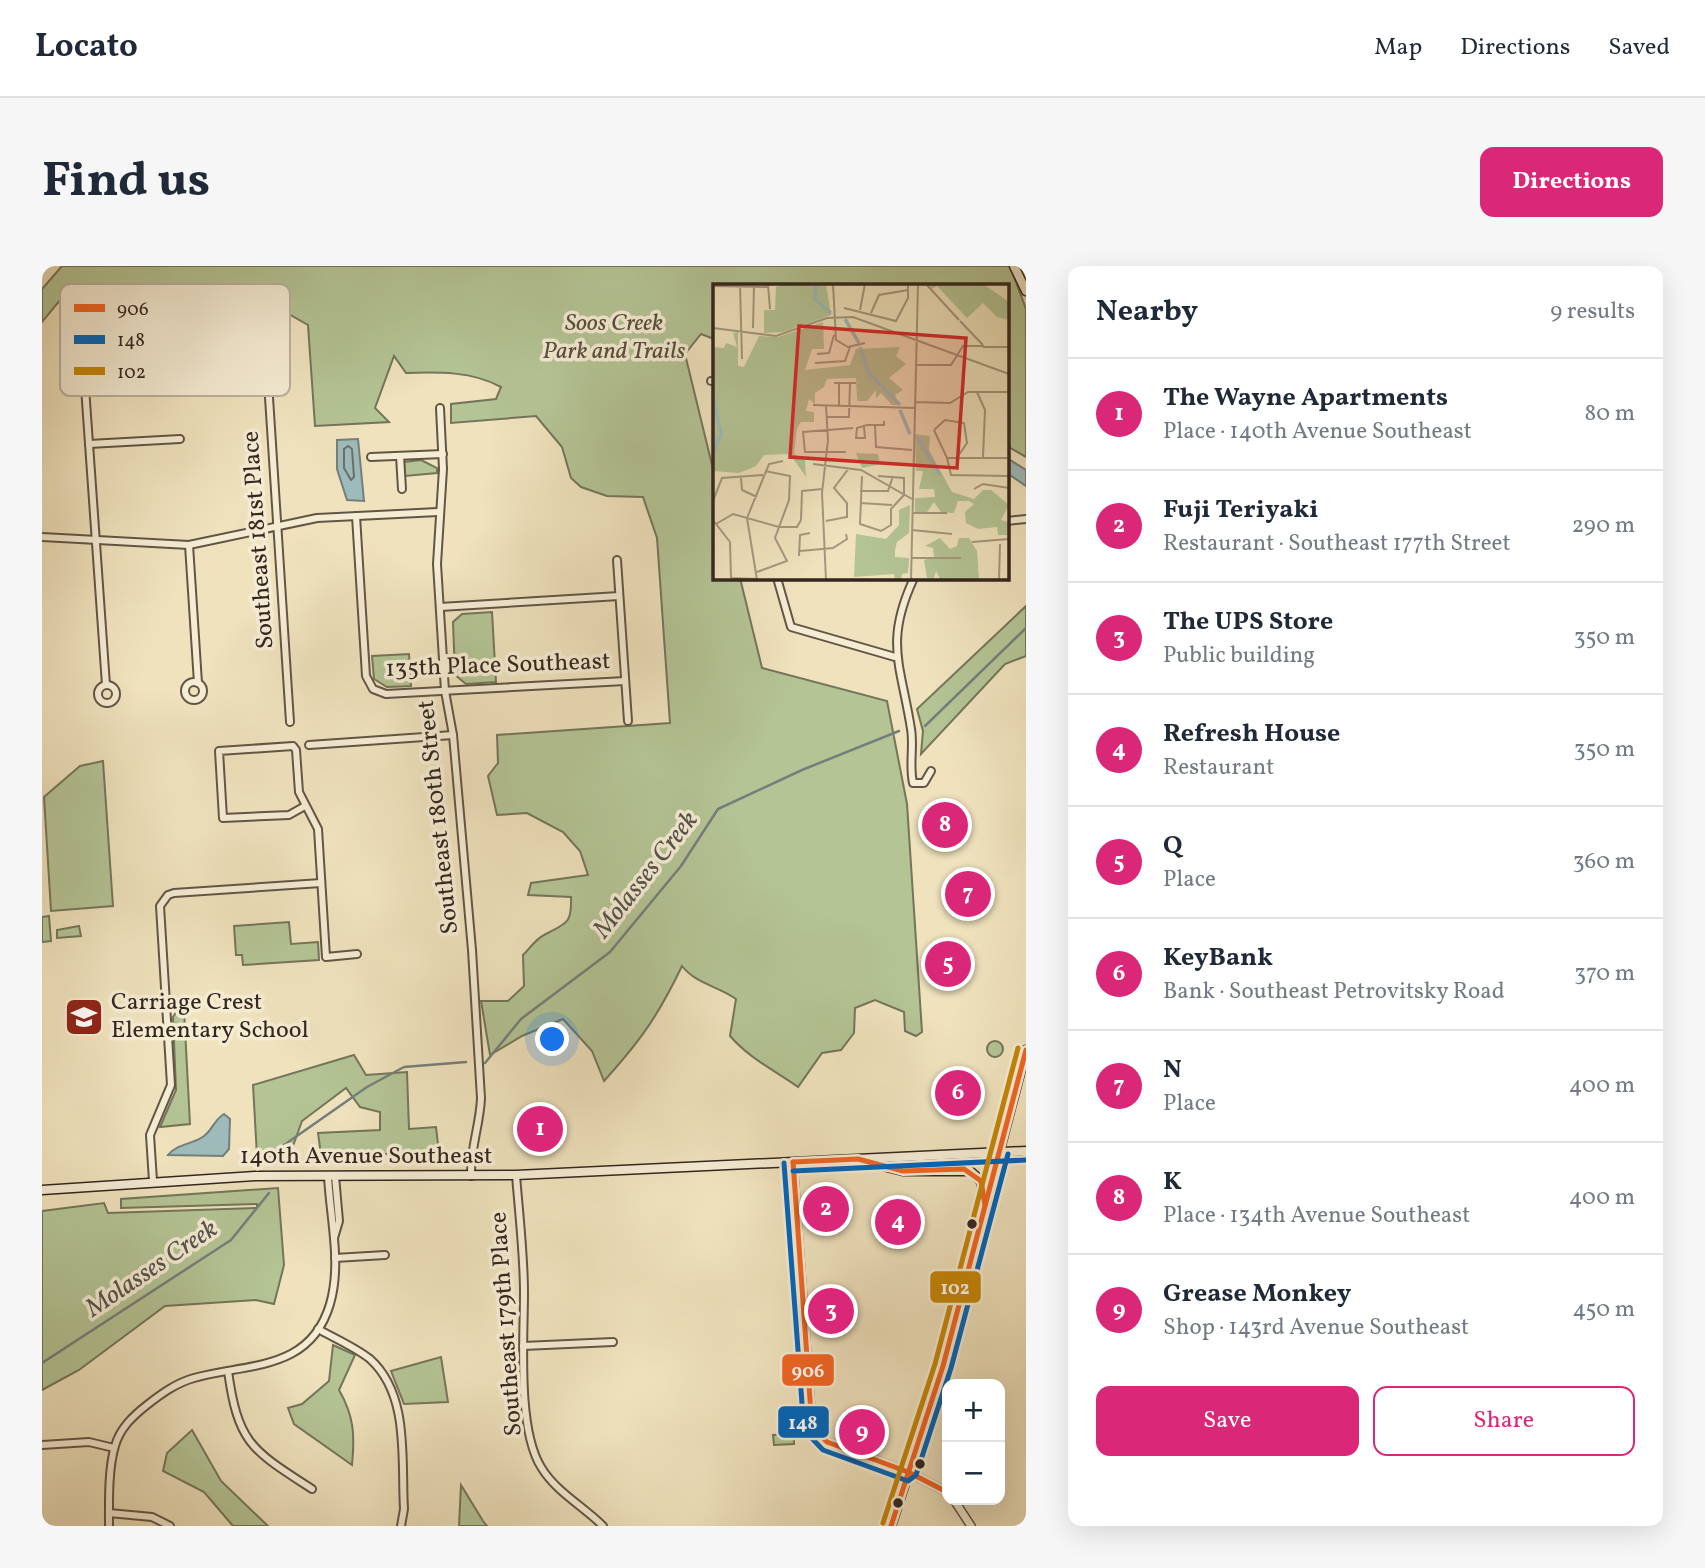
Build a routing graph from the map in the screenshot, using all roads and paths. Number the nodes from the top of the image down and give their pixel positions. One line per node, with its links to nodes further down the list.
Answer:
1 (1014, 266): 2 (main road)
2 (1026, 291)
3 (86, 396): 7 (street, Southeast 181st Place)
4 (269, 396): 14 (street, Southeast 181st Place)
5 (440, 408): 8 (street, Southeast 180th Street)
6 (180, 439): 7 (street)
7 (89, 444): 16 (street)
8 (443, 454): 9 (street); 12 (street, Southeast 180th Street)
9 (400, 456): 10 (street); 11 (street)
10 (371, 457)
11 (402, 489)
12 (438, 512): 13 (street); 22 (street, Southeast 180th Street)
13 (356, 516): 14 (street); 27 (street, 135th Place Southeast)
14 (277, 528): 17 (street); 29 (street, Southeast 181st Place)
15 (42, 537): 16 (street)
16 (95, 539): 17 (street); 26 (street)
17 (189, 545): 25 (street)
18 (617, 560): 21 (street)
19 (777, 579): 23 (street)
20 (911, 579): 23 (street)
21 (619, 597): 22 (street); 24 (street)
22 (440, 607): 27 (street, Southeast 180th Street)
23 (895, 657): 32 (street)
24 (625, 681): 27 (street, 135th Place Southeast); 28 (street)
25 (198, 683)
26 (106, 685)
27 (446, 691): 30 (street, Southeast 180th Street)
28 (628, 721)
29 (290, 722)
30 (453, 735): 31 (street); 45 (street, Southeast 180th Street)
31 (309, 745)
32 (931, 771)
33 (305, 806): 33 (street); 34 (street)
34 (321, 883): 35 (street); 37 (street)
35 (357, 954)
36 (184, 1004): 37 (street)
37 (165, 1005): 46 (street)
38 (1026, 1050): 40 (main road)
39 (1026, 1151): 40 (main road, 140th Avenue Southeast)
40 (1000, 1152): 41 (main road, 140th Avenue Southeast); 48 (main road)
41 (858, 1159): 42 (main road, 140th Avenue Southeast); 48 (main road)
42 (793, 1162): 43 (main road, 140th Avenue Southeast); 57 (street)
43 (516, 1175): 45 (main road, 140th Avenue Southeast); 53 (street, Southeast 179th Place)
44 (332, 1176): 45 (main road, 140th Avenue Southeast); 46 (main road, 140th Avenue Southeast); 50 (street)
45 (471, 1176)
46 (153, 1181): 47 (main road, 140th Avenue Southeast)
47 (42, 1190)
48 (985, 1205): 57 (main road)
49 (384, 1255): 50 (street)
50 (335, 1258): 51 (street)
51 (318, 1329): 54 (street); 64 (street)
52 (613, 1342): 53 (street)
53 (523, 1346): 65 (street, Southeast 179th Place)
54 (228, 1371): 56 (street); 58 (street)
55 (42, 1445): 56 (street)
56 (114, 1448): 61 (street)
57 (908, 1472): 59 (street); 66 (main road)
58 (312, 1489)
59 (942, 1489)
60 (957, 1505): 67 (street)
61 (109, 1513): 62 (street); 63 (street)
62 (109, 1526)
63 (170, 1526)
64 (401, 1526)
65 (603, 1526)
66 (891, 1526)
67 (971, 1526)

